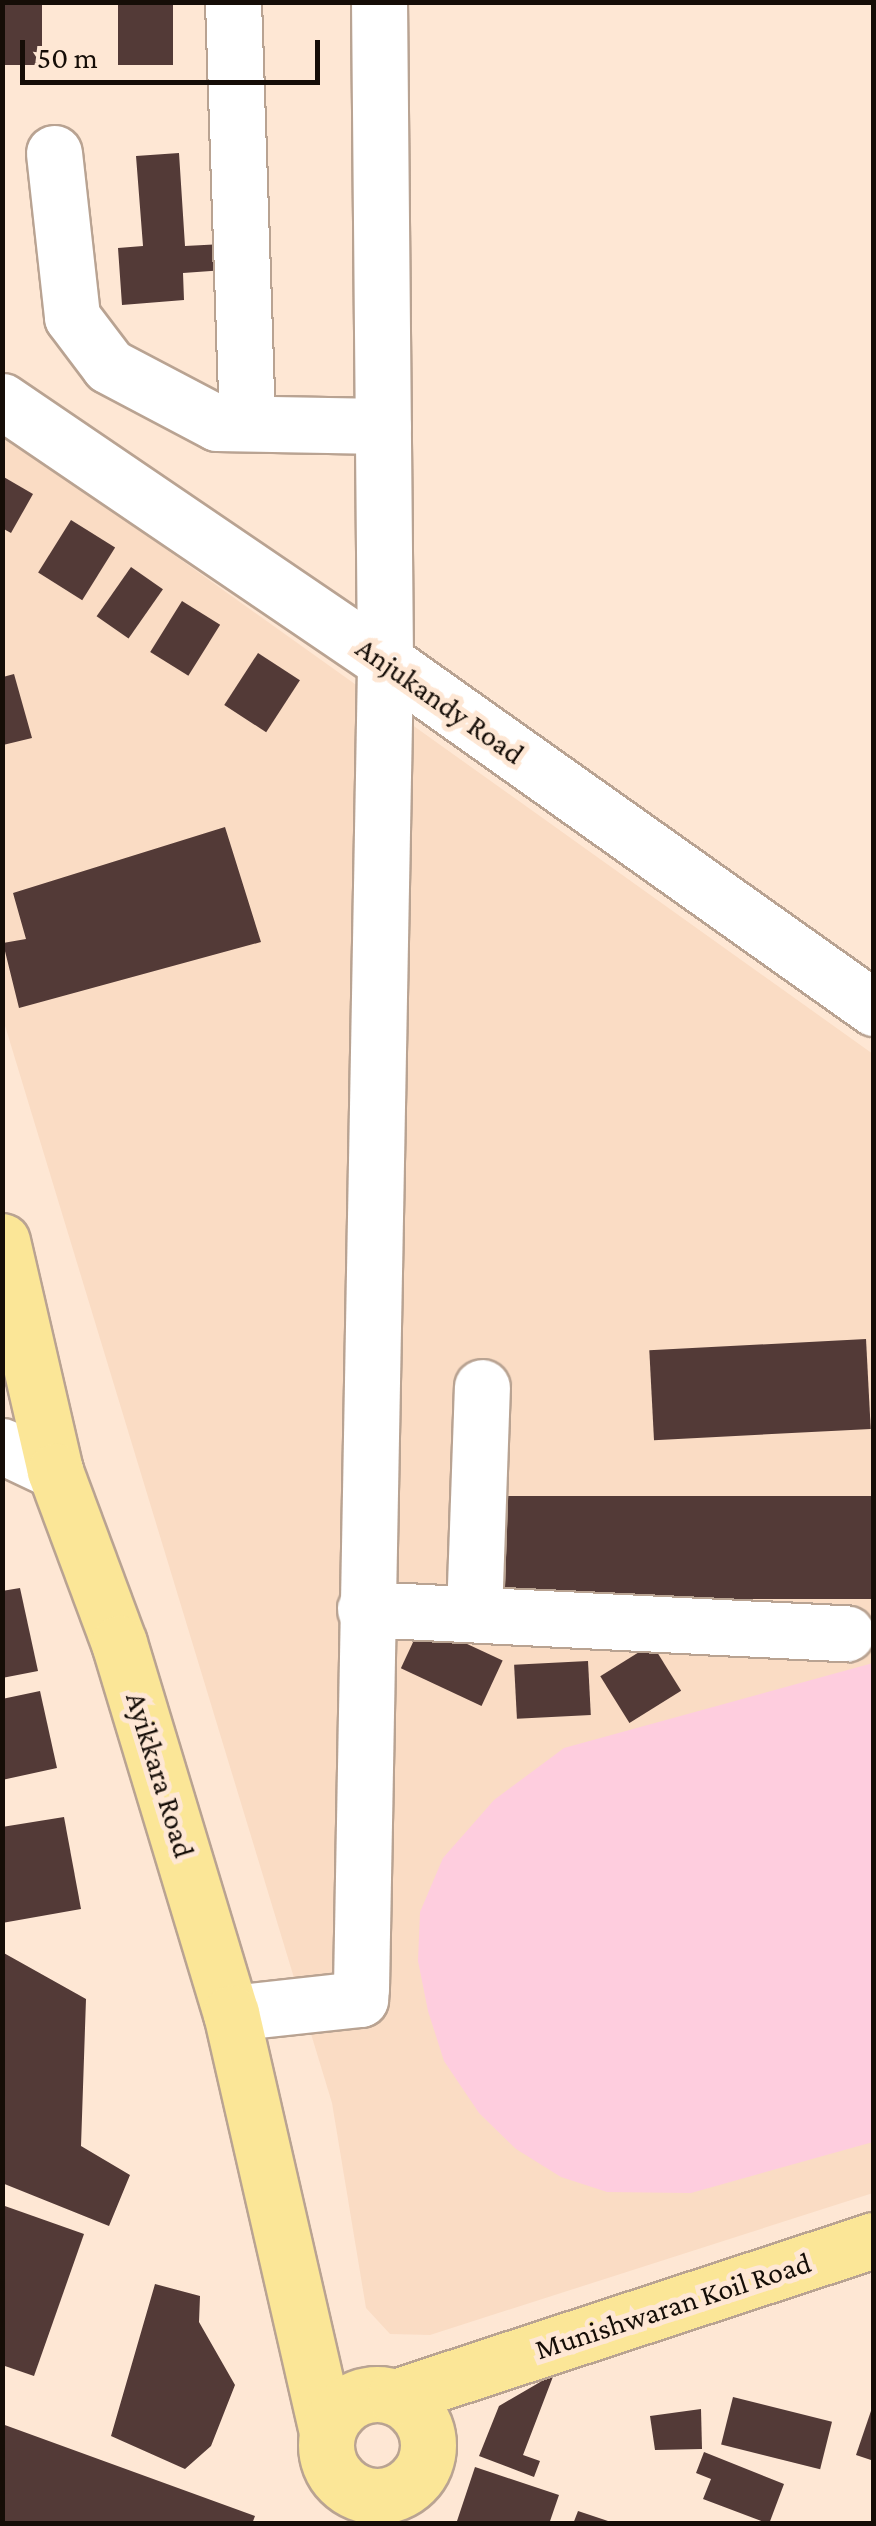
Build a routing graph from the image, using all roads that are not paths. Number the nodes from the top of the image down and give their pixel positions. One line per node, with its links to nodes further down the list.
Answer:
1 (233, 2): 5 (street)
2 (379, 2): 6 (street)
3 (54, 153): 5 (street)
4 (2, 401): 7 (street, Anjukandy Road)
5 (247, 422): 6 (street)
6 (383, 426): 7 (street)
7 (385, 661): 8 (street, Anjukandy Road); 13 (street)
8 (874, 1008)
9 (2, 1241): 12 (main road, Ayikkara Road)
10 (482, 1387): 14 (street)
11 (2, 1446): 12 (street)
12 (56, 1471): 16 (main road, Ayikkara Road)
13 (366, 1609): 14 (street); 16 (street)
14 (474, 1614): 15 (street)
15 (846, 1633)
16 (231, 2013): 18 (main road, Ayikkara Road)
17 (874, 2240): 18 (main road, Munishwaran Koil Road)
18 (363, 2443): 19 (main road, Munishwaran Koil Road)
19 (402, 2504)

